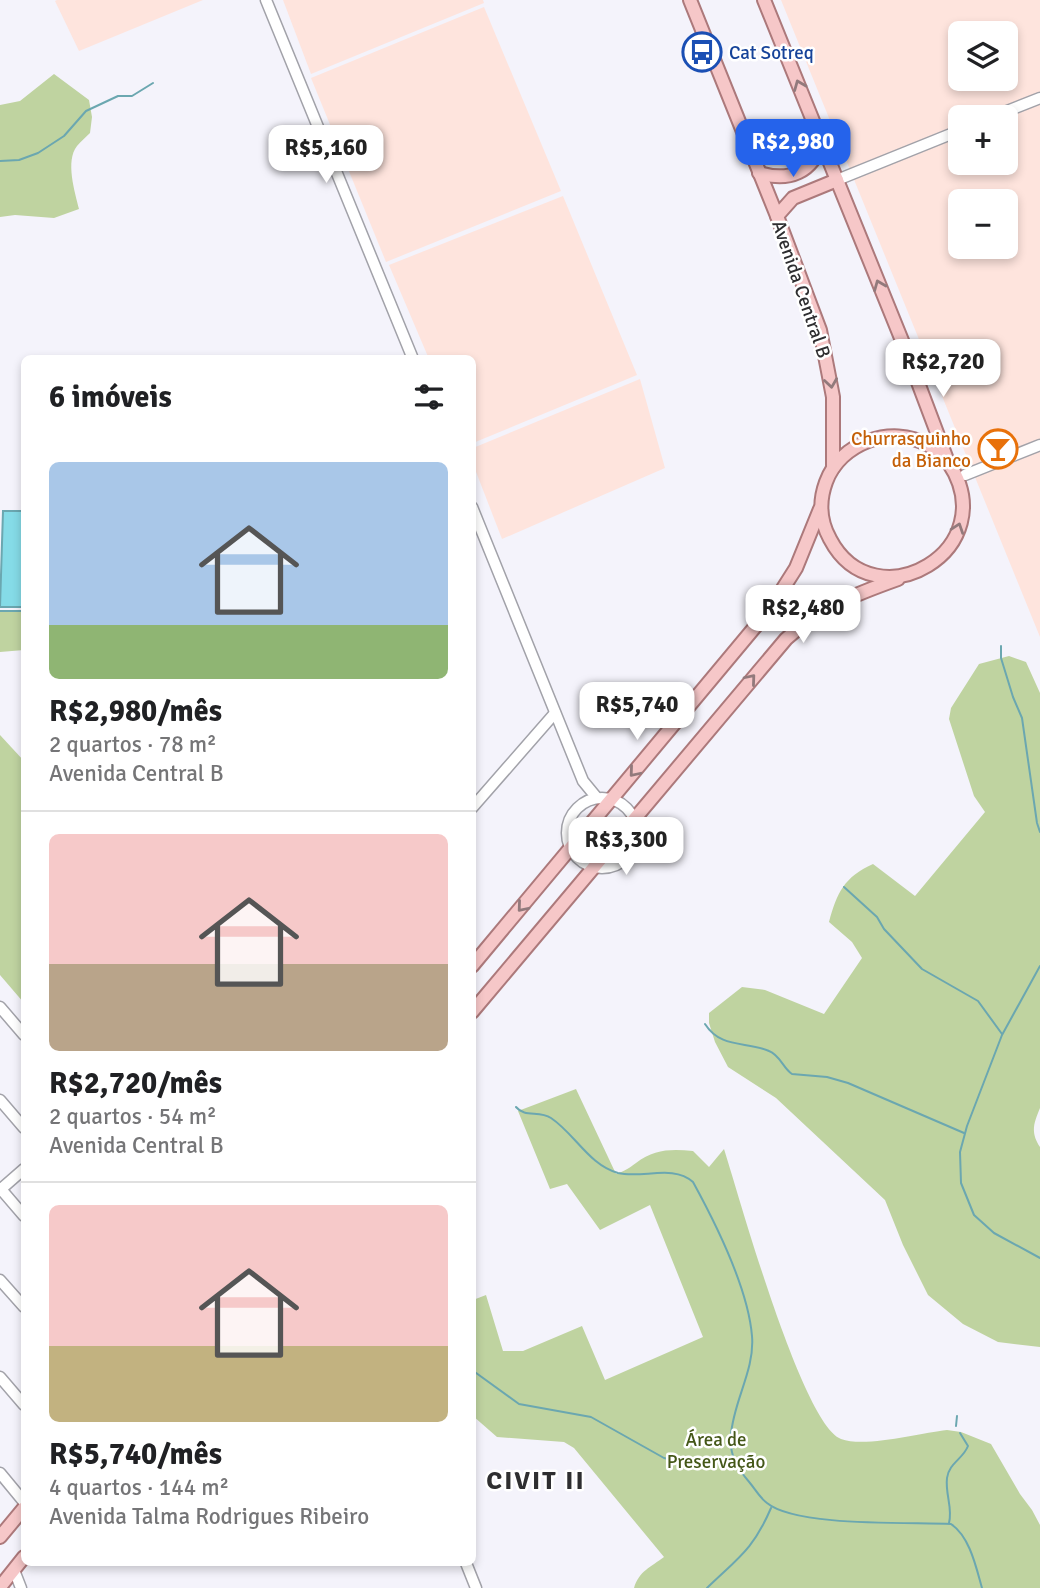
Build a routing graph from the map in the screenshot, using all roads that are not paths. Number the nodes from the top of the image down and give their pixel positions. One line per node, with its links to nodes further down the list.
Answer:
1 (266, 0): 11 (street)
2 (690, 0): 8 (main road, Avenida Central B)
3 (765, 0): 7 (main road, one-way to 3)
4 (1040, 98): 5 (street)
5 (1018, 107)
6 (948, 135): 9 (street)
7 (822, 141): 8 (main road); 9 (main road)
8 (759, 173): 10 (main road, Avenida Central B)
9 (838, 180): 10 (main road); 13 (main road, one-way to 9)
10 (777, 216): 14 (main road, Avenida Central B, one-way to 14)
11 (411, 355)
12 (1040, 445): 15 (street)
13 (948, 462): 14 (main road); 18 (main road, one-way to 13)
14 (832, 468): 16 (main road, Avenida Central B)
15 (965, 475)
16 (821, 506): 18 (main road); 22 (main road, Avenida Central B, one-way to 22)
17 (476, 517): 19 (street)
18 (912, 574): 25 (main road, one-way to 18)
19 (555, 713): 20 (street); 23 (street)
20 (583, 781): 21 (street); 24 (street)
21 (597, 798): 22 (street); 24 (street)
22 (612, 799): 25 (street); 26 (main road, Avenida Central B)
23 (476, 803)
24 (581, 805): 26 (street)
25 (634, 818): 27 (main road); 27 (street)
26 (571, 848): 27 (street); 28 (main road, Avenida Central B, one-way to 28)
27 (593, 866): 30 (main road)
28 (476, 961)
29 (0, 1007): 31 (street)
30 (476, 1007)
31 (21, 1032)
32 (0, 1100): 33 (street)
33 (21, 1124)
34 (21, 1172): 35 (street)
35 (0, 1189): 36 (street)
36 (21, 1213)
37 (0, 1280): 38 (street)
38 (21, 1304)
39 (0, 1377): 40 (street)
40 (21, 1402)
41 (0, 1473): 42 (street)
42 (21, 1498)
43 (21, 1512): 44 (main road)
44 (0, 1537)
45 (21, 1561): 47 (main road)
46 (467, 1566): 51 (street)
47 (14, 1570): 48 (main road); 50 (street)
48 (1, 1587): 49 (street)
49 (10, 1588)
50 (21, 1588)
51 (476, 1588)

